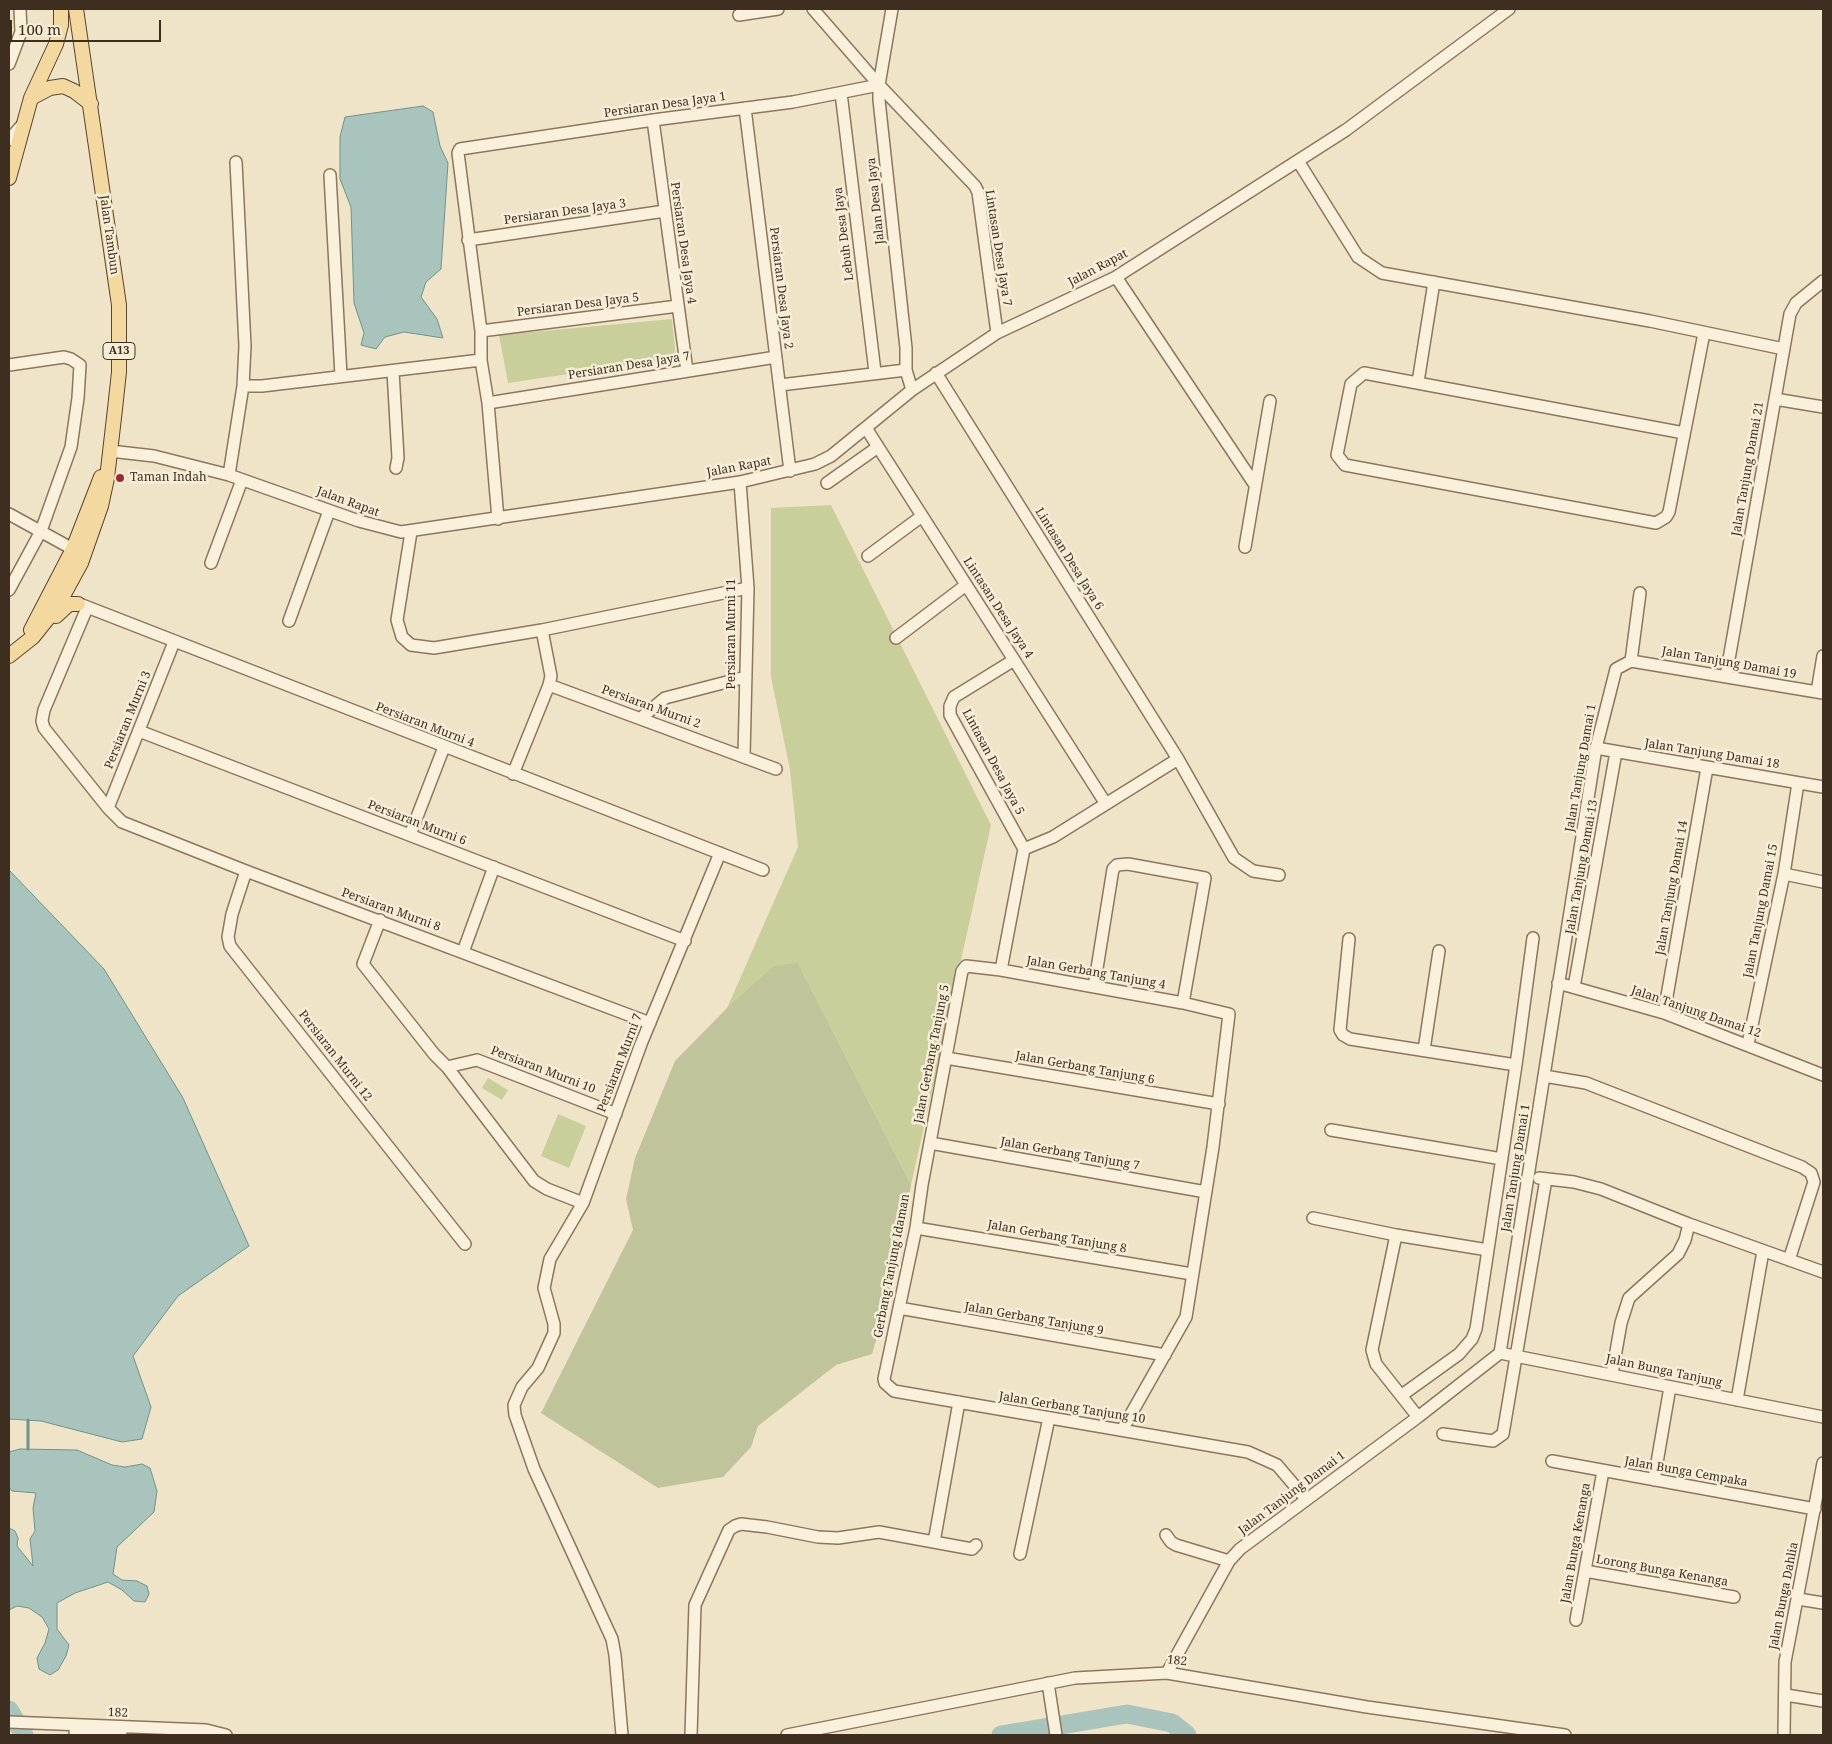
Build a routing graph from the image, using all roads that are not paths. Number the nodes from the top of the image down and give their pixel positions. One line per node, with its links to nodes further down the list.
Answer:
1 (20, 9): 9 (street)
2 (62, 9): 12 (main road)
3 (76, 9): 13 (main road, Jalan Tambun / A13)
4 (778, 9): 8 (street)
5 (813, 9): 10 (street, Lintasan Desa Jaya 7)
6 (892, 9): 10 (street, Jalan Desa Jaya)
7 (1509, 9): 18 (street, Jalan Rapat)
8 (739, 14)
9 (9, 64)
10 (879, 85): 11 (street, Persiaran Desa Jaya 1); 29 (street, Lintasan Desa Jaya 7); 36 (street, Jalan Desa Jaya)
11 (841, 93): 14 (street, Persiaran Desa Jaya 1); 38 (street, Lebuh Desa Jaya)
12 (31, 98): 13 (main road); 16 (main road)
13 (91, 104): 52 (main road, Jalan Tambun / A13)
14 (745, 108): 15 (street, Persiaran Desa Jaya 1); 32 (street, Persiaran Desa Jaya 2)
15 (653, 120): 22 (street, Persiaran Desa Jaya 4); 23 (street, Persiaran Desa Jaya 1)
16 (26, 121): 17 (street); 21 (main road)
17 (9, 140)
18 (1298, 161): 24 (street, Jalan Rapat); 26 (street)
19 (236, 162): 43 (street)
20 (330, 175): 40 (street)
21 (9, 178)
22 (665, 211): 23 (street, Persiaran Desa Jaya 3); 27 (street, Persiaran Desa Jaya 4)
23 (468, 240): 28 (street)
24 (1116, 277): 29 (street, Jalan Rapat); 59 (street)
25 (1823, 281): 31 (street, Jalan Tanjung Damai 21)
26 (1434, 282): 30 (street); 41 (street)
27 (678, 306): 28 (street, Persiaran Desa Jaya 5); 37 (street, Persiaran Desa Jaya 4)
28 (480, 331): 33 (street)
29 (997, 333): 39 (street, Jalan Rapat)
30 (1704, 333): 31 (street); 50 (street)
31 (1784, 349): 45 (street, Jalan Tanjung Damai 21)
32 (776, 356): 37 (street, Persiaran Desa Jaya 7); 42 (street, Persiaran Desa Jaya 2)
33 (481, 360): 35 (street); 47 (street)
34 (9, 365): 64 (street)
35 (393, 370): 40 (street); 53 (street)
36 (906, 370): 38 (street); 44 (street, Jalan Desa Jaya)
37 (687, 371): 47 (street, Persiaran Desa Jaya 7)
38 (875, 372): 42 (street)
39 (936, 373): 44 (street, Jalan Rapat); 94 (street, Lintasan Desa Jaya 6)
40 (341, 376): 43 (street)
41 (1418, 382): 50 (street); 50 (street)
42 (780, 385): 54 (street, Persiaran Desa Jaya 2)
43 (243, 386): 55 (street)
44 (912, 390): 49 (street, Jalan Rapat)
45 (1775, 399): 48 (street); 84 (street, Jalan Tanjung Damai 21)
46 (1270, 401): 59 (street)
47 (488, 404): 63 (street)
48 (1823, 407)
49 (866, 428): 51 (street, Lintasan Desa Jaya 4); 54 (street, Jalan Rapat)
50 (1684, 433)
51 (878, 447): 58 (street); 62 (street, Lintasan Desa Jaya 4)
52 (109, 457): 55 (street, Jalan Rapat); 67 (main road, Jalan Tambun / A13)
53 (396, 468)
54 (790, 471): 57 (street, Jalan Rapat)
55 (229, 475): 56 (street, Jalan Rapat)
56 (242, 480): 60 (street, Jalan Rapat); 69 (street)
57 (740, 482): 63 (street, Jalan Rapat); 71 (street, Persiaran Murni 11)
58 (827, 484)
59 (1256, 485): 66 (street)
60 (329, 511): 65 (street, Jalan Rapat); 75 (street)
61 (9, 514): 64 (street)
62 (922, 516): 68 (street); 70 (street, Lintasan Desa Jaya 4)
63 (498, 519): 65 (street, Jalan Rapat)
64 (41, 531): 67 (street); 72 (street)
65 (411, 532): 76 (street)
66 (1245, 547)
67 (79, 556): 74 (main road); 77 (main road, Jalan Tambun / A13)
68 (868, 556)
69 (211, 563)
70 (966, 584): 78 (street); 82 (street, Lintasan Desa Jaya 4)
71 (748, 588): 76 (street); 85 (street, Persiaran Murni 11)
72 (9, 590)
73 (1640, 593): 83 (street)
74 (83, 606): 77 (main road); 79 (street, Persiaran Murni 4); 101 (street)
75 (289, 621)
76 (542, 630): 86 (street)
77 (32, 636): 80 (main road, Jalan Tambun / A13)
78 (896, 638)
79 (174, 642): 89 (street, Persiaran Murni 3); 90 (street, Persiaran Murni 4)
80 (9, 656)
81 (1823, 656): 87 (street)
82 (1014, 660): 100 (street, Lintasan Desa Jaya 4); 103 (street, Lintasan Desa Jaya 5)
83 (1630, 661): 84 (street, Jalan Tanjung Damai 19); 91 (street, Jalan Tanjung Damai 1)
84 (1726, 676): 87 (street, Jalan Tanjung Damai 19)
85 (746, 677): 88 (street); 93 (street, Persiaran Murni 11)
86 (549, 685): 88 (street, Persiaran Murni 2); 97 (street)
87 (1820, 693)
88 (641, 718): 93 (street, Persiaran Murni 2)
89 (139, 731): 101 (street, Persiaran Murni 3); 102 (street, Persiaran Murni 6)
90 (444, 747): 97 (street, Persiaran Murni 4); 102 (street)
91 (1596, 748): 92 (street, Jalan Tanjung Damai 18); 119 (street, Jalan Tanjung Damai 1)
92 (1616, 752): 95 (street, Jalan Tanjung Damai 18); 121 (street, Jalan Tanjung Damai 13)
93 (744, 756): 96 (street, Persiaran Murni 2)
94 (1178, 759): 100 (street); 109 (street, Lintasan Desa Jaya 6)
95 (1707, 768): 98 (street, Jalan Tanjung Damai 18); 123 (street, Jalan Tanjung Damai 14)
96 (776, 769)
97 (513, 774): 104 (street, Persiaran Murni 4)
98 (1798, 782): 99 (street, Jalan Tanjung Damai 18); 108 (street, Jalan Tanjung Damai 15)
99 (1823, 787)
100 (1106, 804): 103 (street)
101 (108, 808): 107 (street, Persiaran Murni 8)
102 (410, 835): 105 (street, Persiaran Murni 6)
103 (1024, 849): 117 (street)
104 (720, 853): 106 (street, Persiaran Murni 4); 114 (street, Persiaran Murni 7)
105 (494, 868): 114 (street, Persiaran Murni 6); 116 (street)
106 (763, 870)
107 (246, 871): 111 (street, Persiaran Murni 8); 145 (street, Persiaran Murni 12)
108 (1784, 874): 110 (street); 125 (street, Jalan Tanjung Damai 15)
109 (1279, 875)
110 (1823, 882)
111 (380, 920): 116 (street, Persiaran Murni 8); 129 (street)
112 (1349, 938): 126 (street)
113 (1533, 938): 128 (street)
114 (685, 940): 124 (street, Persiaran Murni 7)
115 (1439, 951): 126 (street)
116 (463, 952): 124 (street, Persiaran Murni 8)
117 (1001, 970): 118 (street, Jalan Gerbang Tanjung 4); 120 (street, Jalan Gerbang Tanjung 4)
118 (962, 971): 127 (street, Jalan Gerbang Tanjung 5)
119 (1558, 983): 121 (street, Jalan Tanjung Damai 12); 131 (street, Jalan Tanjung Damai 1)
120 (1094, 987): 122 (street, Jalan Gerbang Tanjung 4); 122 (street)
121 (1574, 987): 123 (street, Jalan Tanjung Damai 12)
122 (1183, 1003): 132 (street, Jalan Gerbang Tanjung 4)
123 (1664, 1013): 125 (street, Jalan Tanjung Damai 12)
124 (650, 1023): 133 (street, Persiaran Murni 7)
125 (1748, 1044): 130 (street, Jalan Tanjung Damai 12)
126 (1424, 1050): 128 (street)
127 (946, 1058): 132 (street, Jalan Gerbang Tanjung 6); 135 (street, Jalan Gerbang Tanjung 5)
128 (1516, 1065): 136 (street)
129 (448, 1067): 133 (street, Persiaran Murni 10); 140 (street)
130 (1823, 1074)
131 (1544, 1076): 137 (street, Jalan Tanjung Damai 1); 148 (street)
132 (1219, 1104): 139 (street)
133 (616, 1114): 140 (street, Persiaran Murni 7)
134 (1331, 1130): 136 (street)
135 (930, 1143): 139 (street, Jalan Gerbang Tanjung 7); 143 (street, Gerbang Tanjung Idaman)
136 (1502, 1159): 146 (street)
137 (1530, 1177): 138 (street); 152 (street, Jalan Tanjung Damai 1)
138 (1546, 1179): 142 (street); 154 (street)
139 (1206, 1192): 150 (street)
140 (583, 1204): 191 (street, Persiaran Murni 7)
141 (1312, 1218): 144 (street)
142 (1689, 1224): 147 (street); 155 (street)
143 (916, 1228): 150 (street, Jalan Gerbang Tanjung 8); 151 (street, Gerbang Tanjung Idaman)
144 (1396, 1236): 146 (street); 158 (street)
145 (465, 1244)
146 (1488, 1250): 158 (street)
147 (1763, 1251): 148 (street); 159 (street)
148 (1789, 1260): 149 (street)
149 (1823, 1272)
150 (1192, 1274): 153 (street)
151 (899, 1308): 153 (street, Jalan Gerbang Tanjung 9); 157 (street, Gerbang Tanjung Idaman)
152 (1500, 1353): 154 (street, Jalan Bunga Tanjung); 161 (street, Jalan Tanjung Damai 1)
153 (1165, 1356): 164 (street)
154 (1518, 1356): 155 (street, Jalan Bunga Tanjung); 165 (street)
155 (1612, 1374): 156 (street, Jalan Bunga Tanjung)
156 (1670, 1387): 159 (street, Jalan Bunga Tanjung); 169 (street)
157 (894, 1391): 160 (street, Jalan Gerbang Tanjung 10)
158 (1402, 1395): 161 (street)
159 (1737, 1400): 162 (street, Jalan Bunga Tanjung)
160 (960, 1402): 163 (street, Jalan Gerbang Tanjung 10); 173 (street)
161 (1418, 1417): 170 (street, Jalan Tanjung Damai 1)
162 (1823, 1417)
163 (1049, 1418): 164 (street, Jalan Gerbang Tanjung 10); 175 (street)
164 (1122, 1430): 170 (street, Jalan Gerbang Tanjung 10)
165 (1443, 1434)
166 (1552, 1461): 168 (street, Jalan Bunga Cempaka)
167 (1823, 1463): 171 (street, Jalan Bunga Dahlia)
168 (1603, 1471): 169 (street, Jalan Bunga Cempaka); 177 (street, Jalan Bunga Kenanga)
169 (1654, 1480): 171 (street, Jalan Bunga Cempaka)
170 (1306, 1499): 176 (street, Jalan Tanjung Damai 1)
171 (1815, 1509): 179 (street, Jalan Bunga Dahlia)
172 (1166, 1535): 176 (street)
173 (934, 1542): 174 (street); 192 (street)
174 (976, 1545)
175 (1020, 1554)
176 (1230, 1561): 182 (street, Jalan Tanjung Damai 1)
177 (1585, 1572): 178 (street, Lorong Bunga Kenanga); 181 (street, Jalan Bunga Kenanga)
178 (1734, 1597)
179 (1798, 1599): 180 (street); 184 (street, Jalan Bunga Dahlia)
180 (1823, 1603)
181 (1576, 1620)
182 (1167, 1673): 183 (street, 182); 195 (street, 182)
183 (1048, 1683): 193 (street, 182); 194 (street)
184 (1786, 1695): 185 (street); 196 (street, Jalan Bunga Dahlia)
185 (1823, 1702)
186 (9, 1722): 187 (street, 182)
187 (53, 1727): 188 (street, 182); 189 (street, 182); 190 (street, 182)
188 (9, 1729)
189 (121, 1735)
190 (226, 1735)
191 (622, 1735)
192 (691, 1735)
193 (787, 1735)
194 (1056, 1735)
195 (1565, 1735)
196 (1784, 1735)

